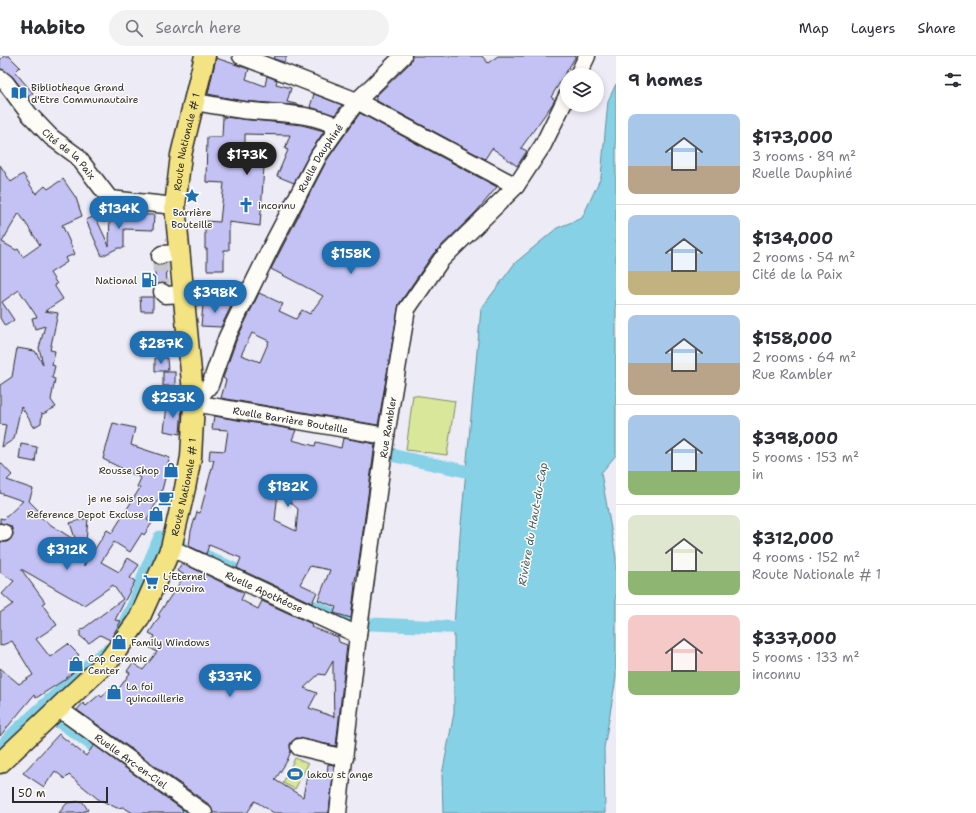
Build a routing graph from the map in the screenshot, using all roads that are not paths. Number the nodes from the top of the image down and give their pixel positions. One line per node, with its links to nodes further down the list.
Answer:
1 (241, 56): 7 (street)
2 (403, 56): 7 (street, Ruelle Dauphiné)
3 (587, 56): 5 (street)
4 (202, 65): 8 (main road, Route Nationale # 1)
5 (581, 68)
6 (0, 78): 12 (street, Cité de la Paix)
7 (357, 101): 10 (street, Ruelle Dauphiné); 11 (street)
8 (193, 102): 10 (street); 12 (main road, Route Nationale # 1)
9 (560, 110): 11 (street, Rue Rambler)
10 (339, 127): 15 (street, Ruelle Dauphiné)
11 (516, 186): 19 (street, Rue Rambler)
12 (175, 206): 13 (main road, Route Nationale # 1)
13 (180, 253): 14 (street); 17 (main road, Route Nationale # 1)
14 (160, 256)
15 (249, 291): 17 (street); 18 (street, Ruelle Dauphiné)
16 (162, 292): 17 (street)
17 (184, 296): 18 (main road, Route Nationale # 1)
18 (194, 403): 19 (street, Ruelle Barrière Bouteille); 20 (main road, Route Nationale # 1)
19 (386, 436): 21 (street, Rue Rambler)
20 (171, 548): 21 (street, Ruelle Apothéose); 22 (main road, Route Nationale # 1)
21 (358, 635): 24 (street, Rue Rambler)
22 (58, 708): 25 (main road, Route Nationale # 1); 26 (street, Ruelle Arc-en-Ciel)
23 (299, 747): 24 (street)
24 (344, 758): 27 (street, Rue Rambler)
25 (0, 763)
26 (204, 813)
27 (338, 813)

